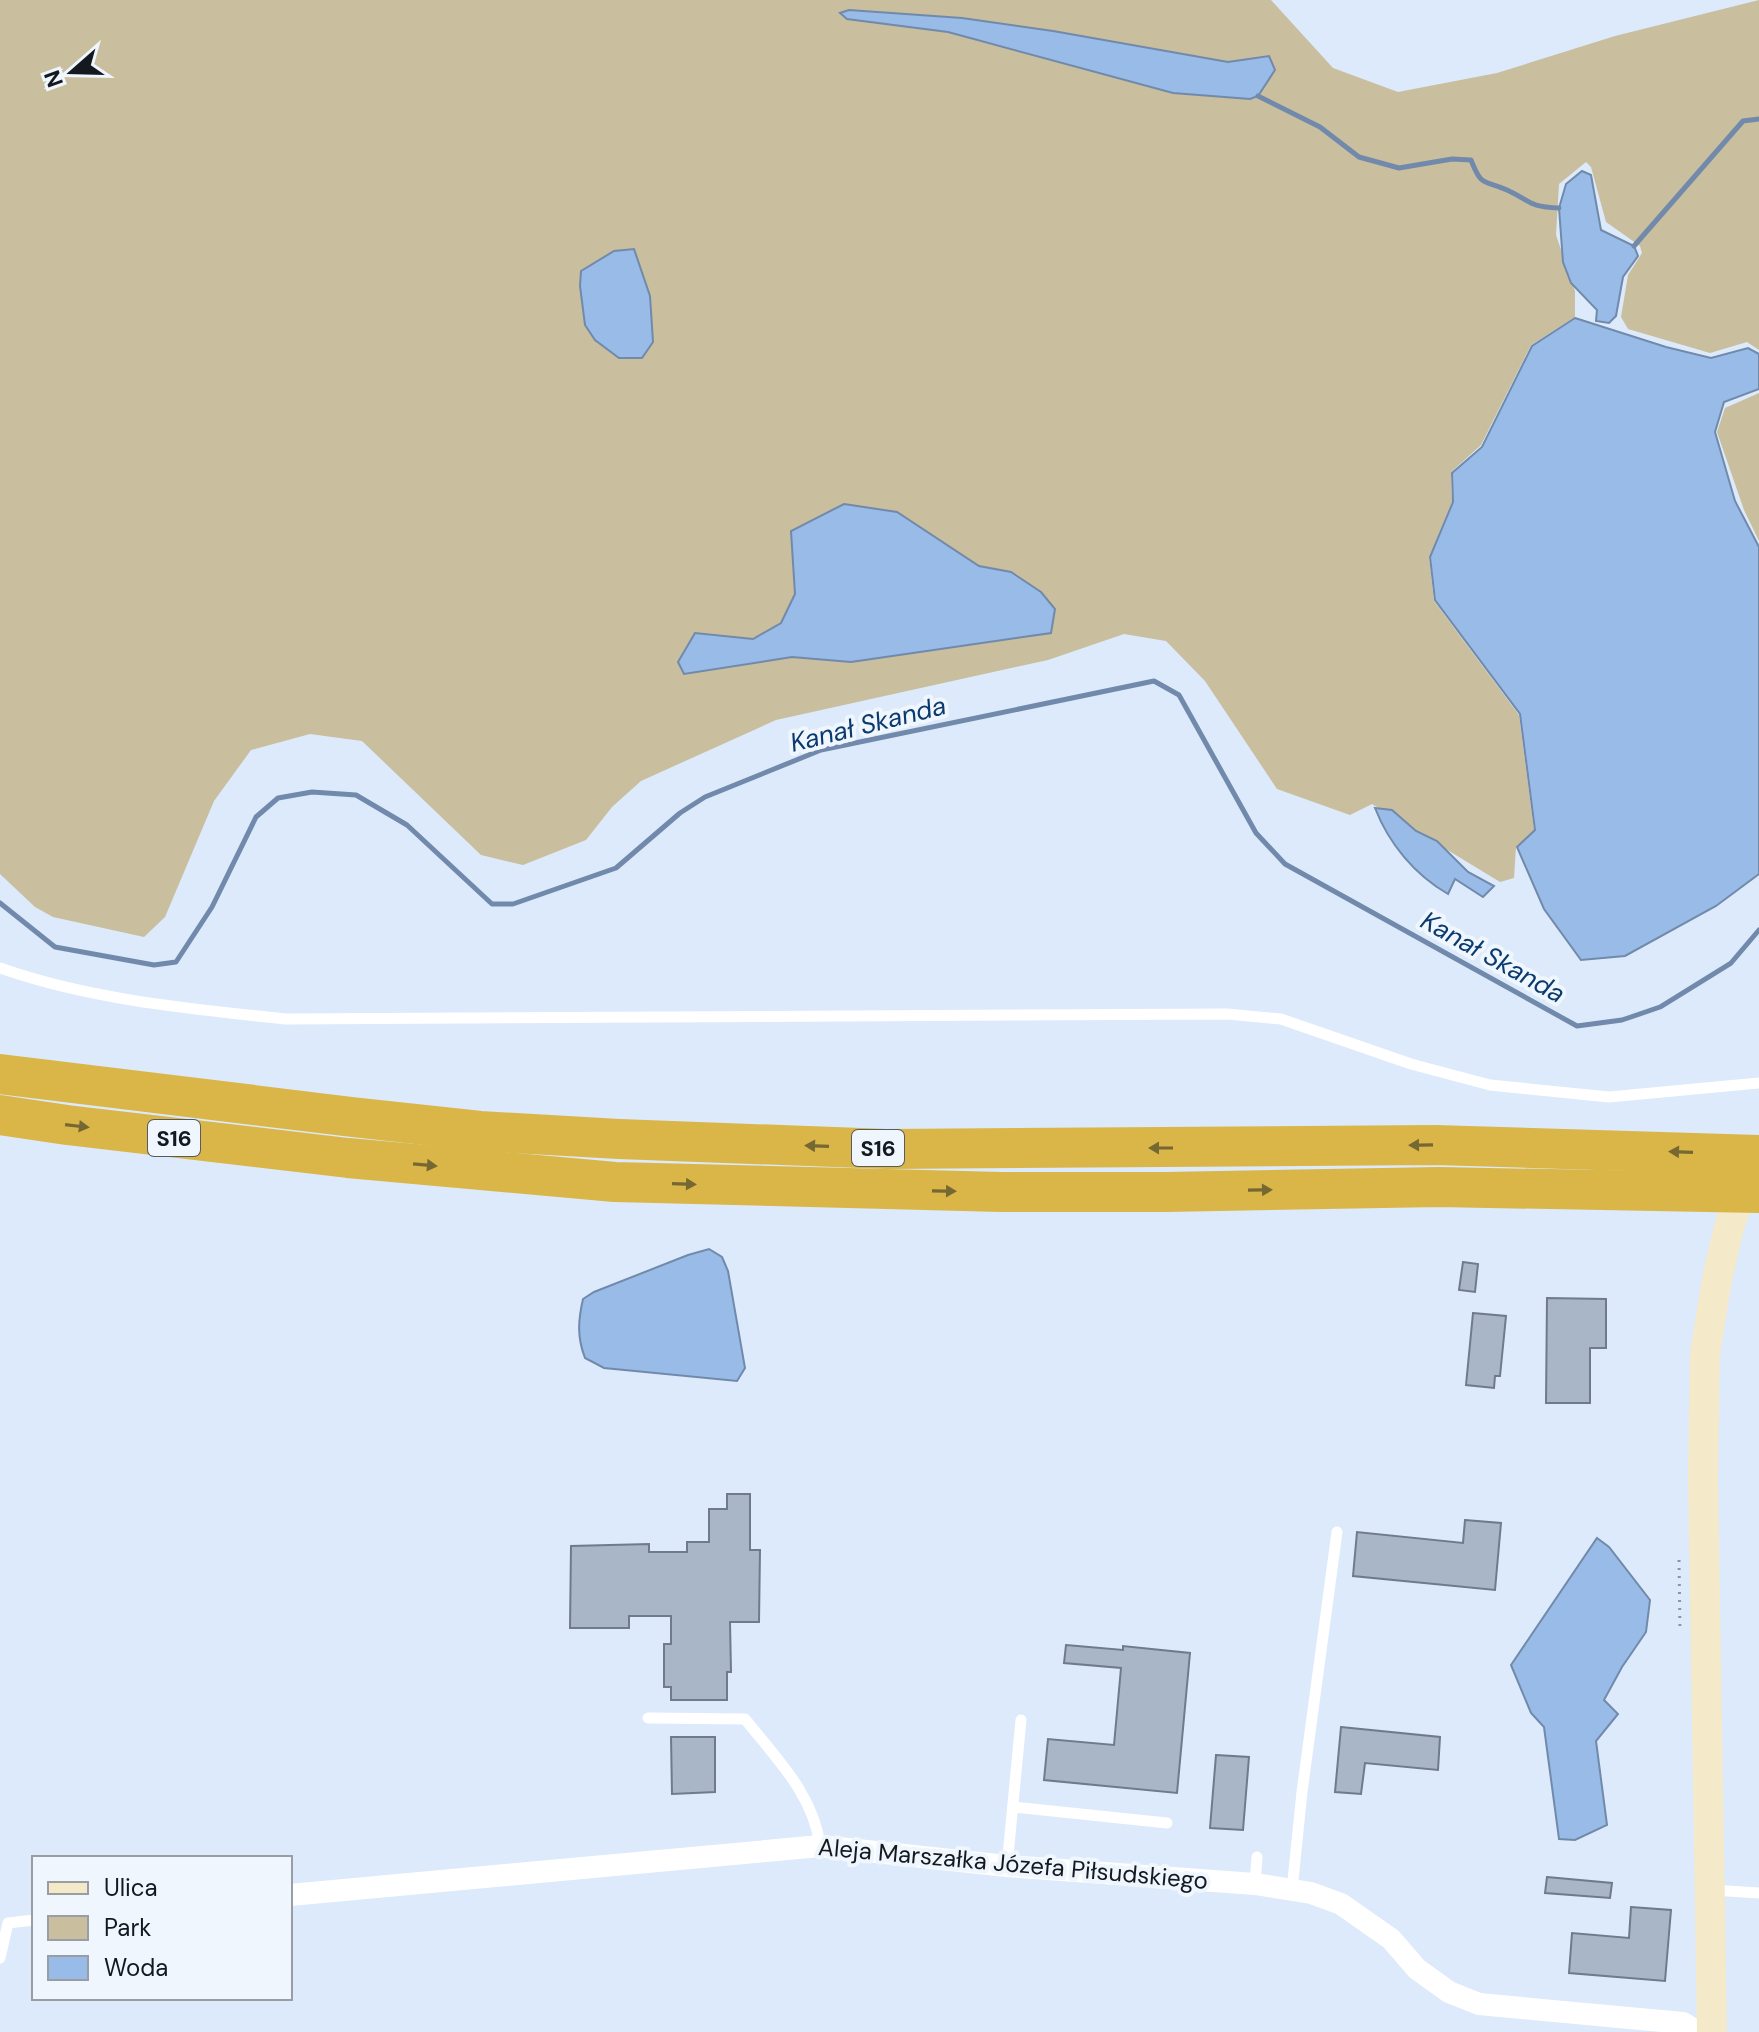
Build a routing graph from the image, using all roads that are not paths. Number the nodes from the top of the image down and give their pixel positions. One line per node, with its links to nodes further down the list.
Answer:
1 (0, 968): 3 (lane)
2 (0, 1074): 6 (highway, S16, one-way to 2)
3 (1759, 1083)
4 (0, 1115): 7 (highway, S16, one-way to 7)
5 (1759, 1147): 18 (street)
6 (1759, 1155)
7 (1759, 1193)
8 (1337, 1532): 17 (lane)
9 (648, 1718): 13 (lane)
10 (1021, 1720): 11 (lane)
11 (1013, 1807): 12 (lane); 15 (lane)
12 (1167, 1823)
13 (820, 1846): 15 (street, Aleja Marszałka Józefa Piłsudskiego); 20 (street, Aleja Marszałka Józefa Piłsudskiego)
14 (1257, 1857): 16 (lane)
15 (1007, 1866): 16 (street, Aleja Marszałka Józefa Piłsudskiego)
16 (1255, 1884): 17 (street, Aleja Marszałka Józefa Piłsudskiego)
17 (1292, 1890): 23 (street, Aleja Marszałka Józefa Piłsudskiego)
18 (1710, 1890): 19 (lane); 24 (street)
19 (1759, 1893)
20 (292, 1895)
21 (32, 1920): 22 (lane)
22 (0, 1958)
23 (1698, 2032)
24 (1712, 2032)

